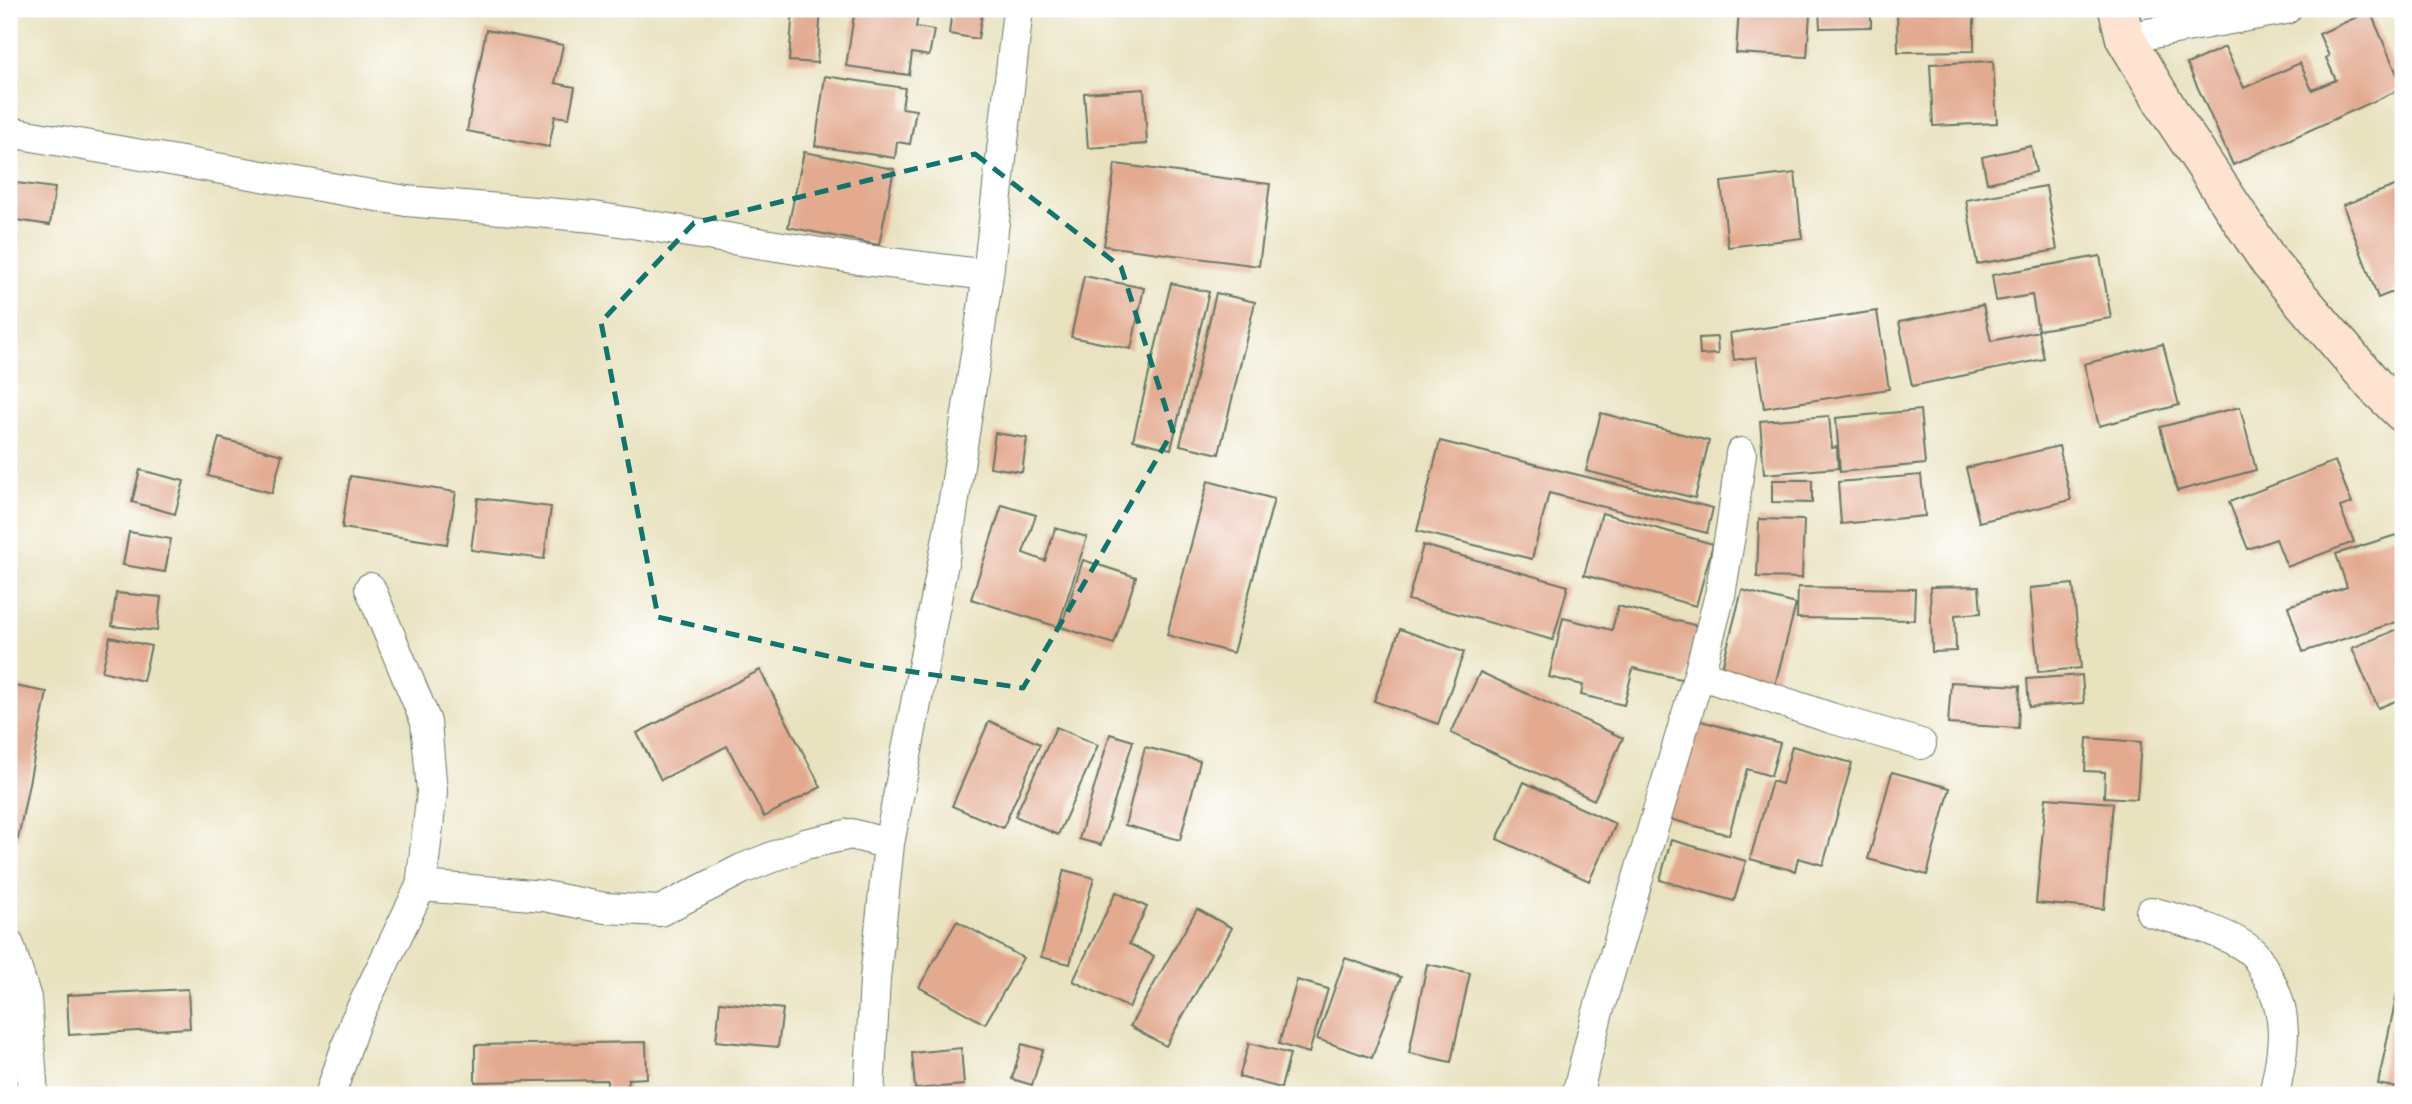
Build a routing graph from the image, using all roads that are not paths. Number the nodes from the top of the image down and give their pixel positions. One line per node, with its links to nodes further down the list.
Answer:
1 (1018, 9): 5 (street)
2 (2286, 9): 3 (street)
3 (2122, 23): 6 (street)
4 (9, 132): 5 (street)
5 (988, 275): 11 (street)
6 (2403, 413)
7 (1741, 453): 9 (street)
8 (370, 588): 12 (street)
9 (1699, 674): 10 (street); 18 (street)
10 (1921, 744)
11 (889, 844): 12 (street); 17 (street)
12 (421, 886): 16 (street)
13 (2151, 912): 19 (street)
14 (9, 944): 15 (street)
15 (33, 1095)
16 (330, 1095)
17 (869, 1095)
18 (1577, 1095)
19 (2274, 1095)

